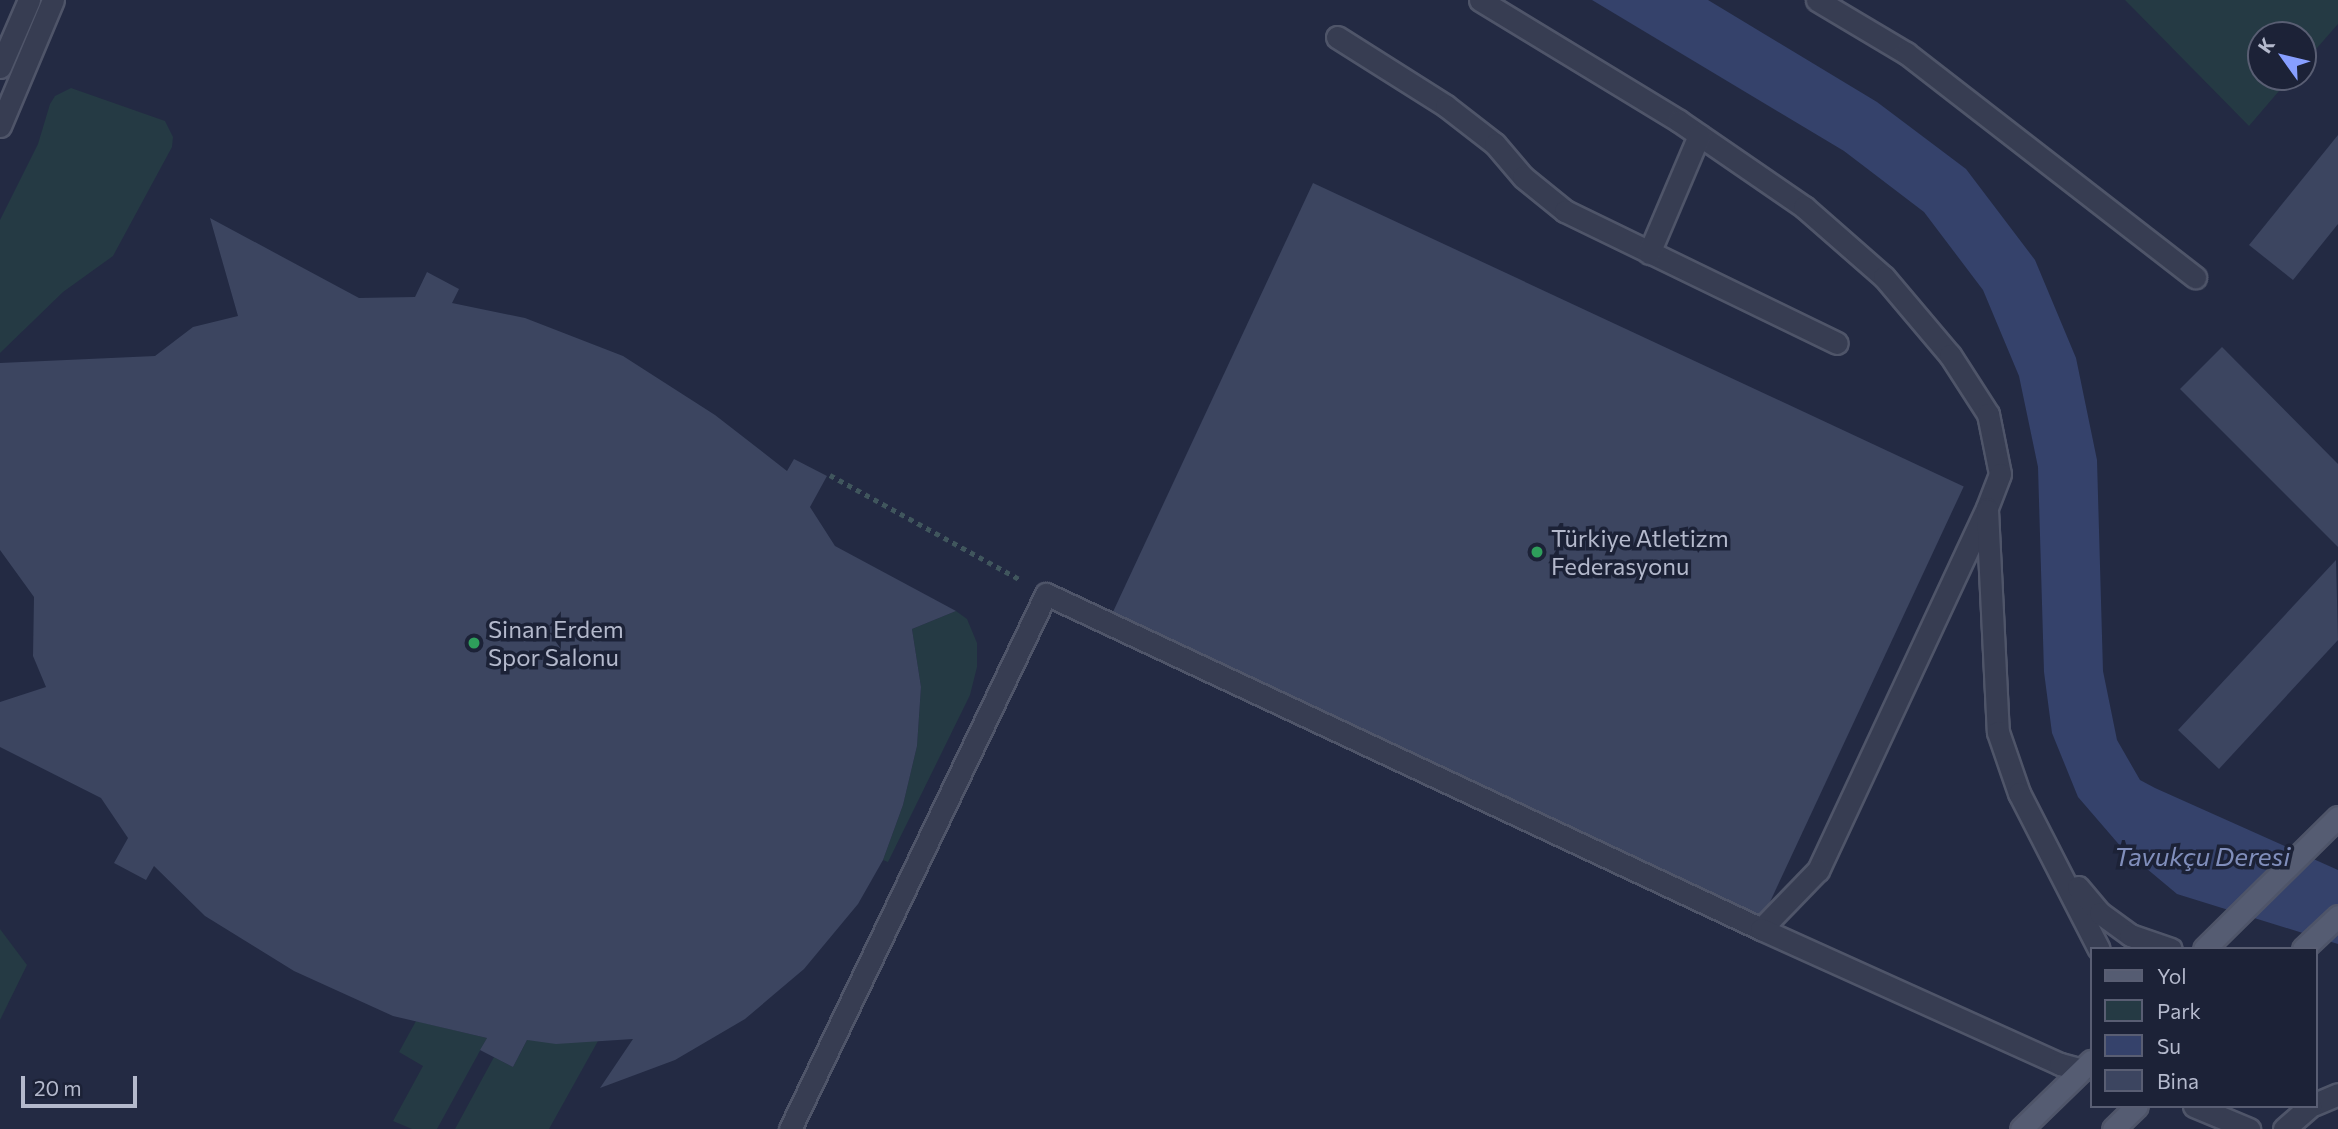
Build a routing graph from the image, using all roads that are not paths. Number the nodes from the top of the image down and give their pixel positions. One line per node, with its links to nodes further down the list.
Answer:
1 (29, 0): 6 (street)
2 (53, 0): 7 (street)
3 (1480, 0): 8 (street)
4 (1817, 0): 10 (street)
5 (1337, 37): 9 (street)
6 (0, 67)
7 (0, 126)
8 (1699, 135): 9 (street); 12 (street)
9 (1649, 253): 11 (street)
10 (2195, 277)
11 (1837, 342)
12 (1987, 508): 14 (street); 16 (street)
13 (2336, 819): 17 (main road)
14 (2059, 868): 18 (street); 19 (street)
15 (2338, 916): 20 (main road)
16 (1761, 929): 21 (street); 27 (street)
17 (2210, 942)
18 (2098, 947)
19 (2165, 947)
20 (2305, 947)
21 (2087, 1065): 28 (main road)
22 (2338, 1094): 23 (street)
23 (2317, 1102)
24 (2135, 1108): 29 (main road)
25 (2199, 1108): 30 (street)
26 (2304, 1108): 31 (street)
27 (790, 1129)
28 (2021, 1129)
29 (2113, 1129)
30 (2249, 1129)
31 (2284, 1129)

